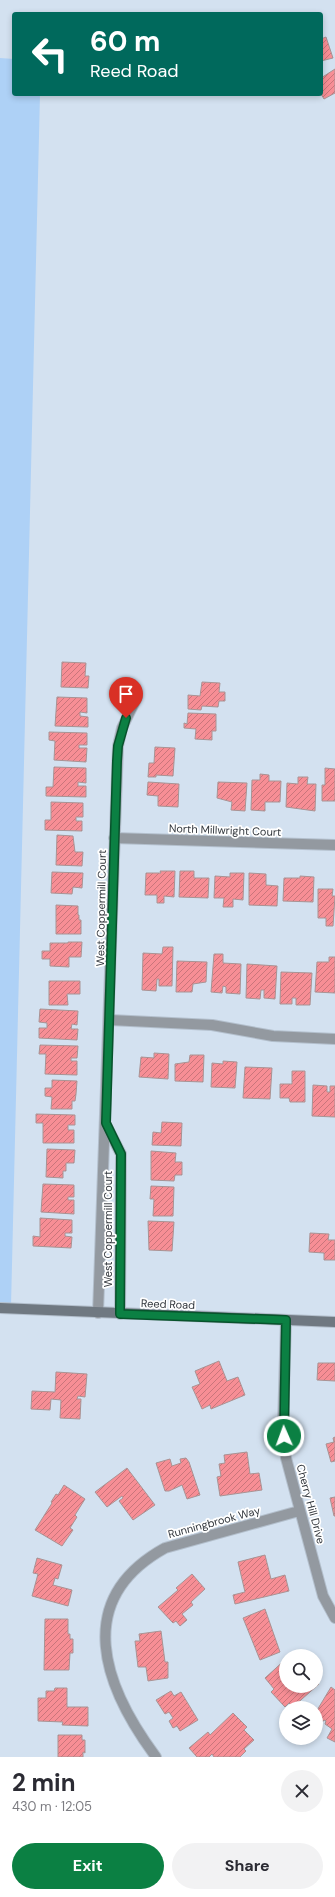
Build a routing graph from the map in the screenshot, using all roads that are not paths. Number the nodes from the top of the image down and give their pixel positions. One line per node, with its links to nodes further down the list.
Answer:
1 (137, 697): 2 (street, West Coppermill Court)
2 (114, 838): 3 (street, North Millwright Court); 4 (street, West Coppermill Court)
3 (335, 845)
4 (110, 1020): 5 (street); 6 (street, West Coppermill Court)
5 (335, 1039)
6 (106, 1123): 8 (street, West Coppermill Court); 9 (street, West Coppermill Court)
7 (0, 1308): 8 (main road, Reed Road)
8 (98, 1313): 9 (main road, Reed Road)
9 (120, 1314): 10 (main road, Reed Road)
10 (286, 1320): 11 (main road, Reed Road); 12 (street, Cherry Hill Drive)
11 (335, 1322)
12 (299, 1511): 13 (street, Cherry Hill Drive); 14 (street, Runningbrook Way)
13 (335, 1618)
14 (156, 1757)

